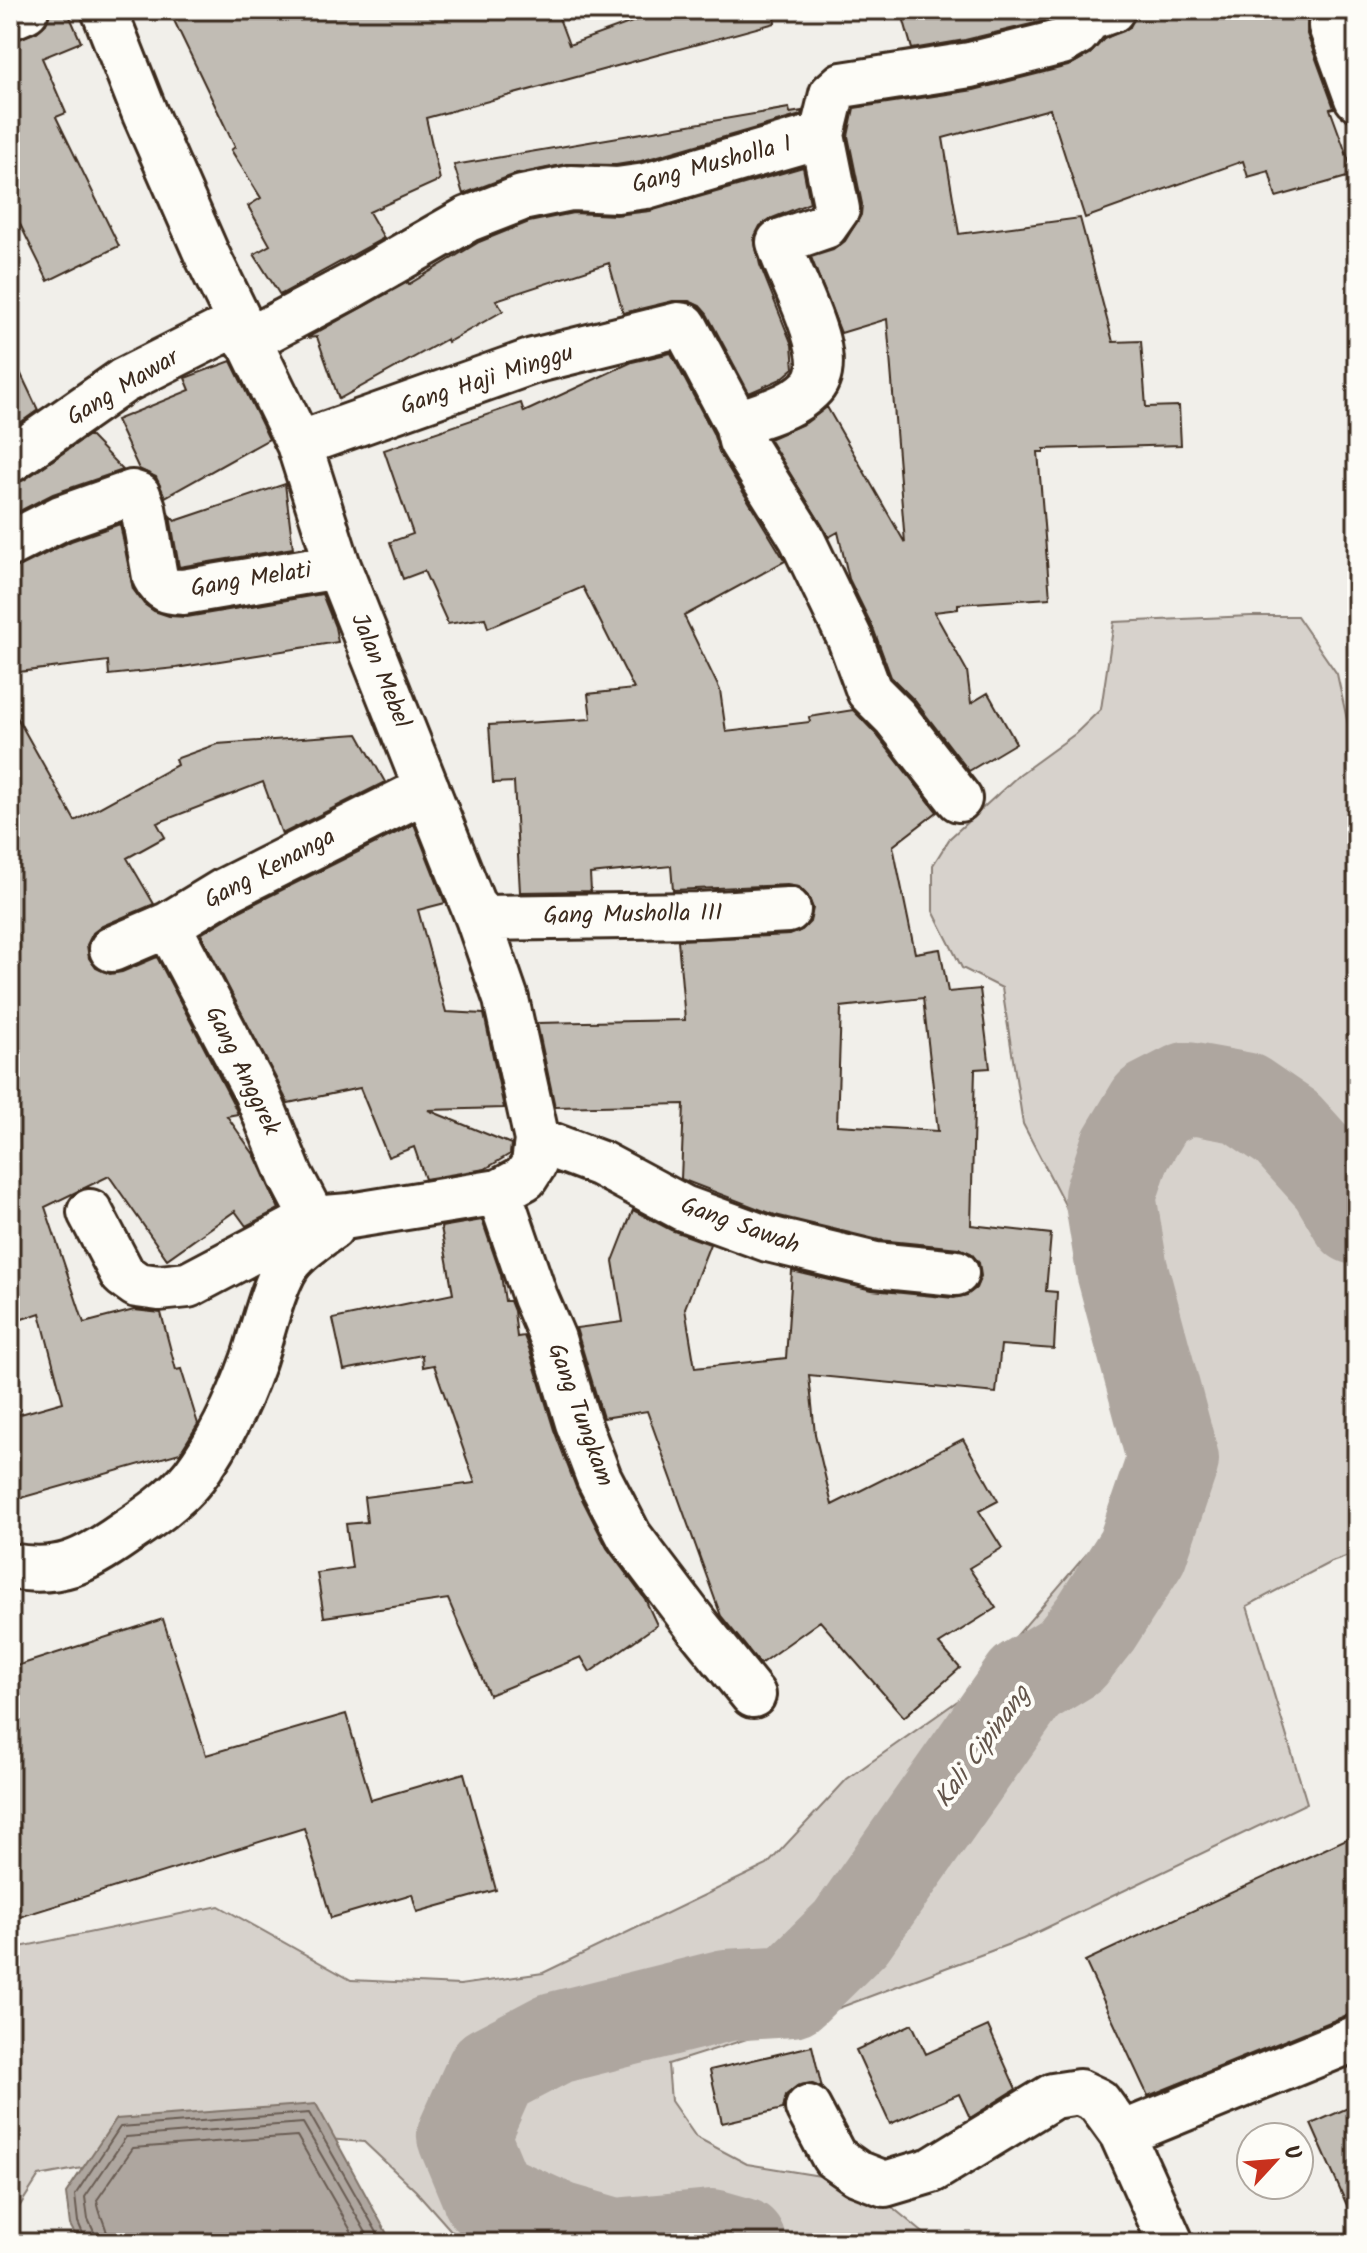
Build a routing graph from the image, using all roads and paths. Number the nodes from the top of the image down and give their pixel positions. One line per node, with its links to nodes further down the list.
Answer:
1 (26, 10): 5 (street)
2 (104, 10): 8 (street, Jalan Mebel)
3 (1112, 10): 7 (street, Gang Musholla I)
4 (1335, 10): 6 (street)
5 (10, 17)
6 (1357, 98)
7 (822, 135): 8 (street, Gang Musholla I); 9 (street)
8 (244, 332): 10 (street, Jalan Mebel); 11 (street, Gang Mawar)
9 (737, 424): 10 (street, Gang Haji Minggu); 15 (street)
10 (299, 444): 13 (street, Jalan Mebel)
11 (10, 460)
12 (10, 544): 13 (street, Gang Melati)
13 (338, 566): 14 (street, Jalan Mebel)
14 (427, 789): 17 (street, Jalan Mebel); 18 (street, Gang Kenanga)
15 (959, 799)
16 (788, 910): 17 (street, Gang Musholla III)
17 (478, 918): 20 (street, Jalan Mebel)
18 (168, 925): 19 (street, Gang Kenanga); 23 (street, Gang Anggrek)
19 (112, 949)
20 (537, 1140): 21 (street, Jalan Mebel); 24 (street, Gang Sawah)
21 (499, 1192): 23 (street, Jalan Mebel); 26 (street, Gang Tungkam)
22 (90, 1212): 23 (street)
23 (331, 1217): 25 (street)
24 (956, 1273)
25 (10, 1566)
26 (753, 1695)
27 (1357, 2038): 29 (street)
28 (808, 2108): 29 (street)
29 (1122, 2134): 30 (street)
30 (1171, 2243)

